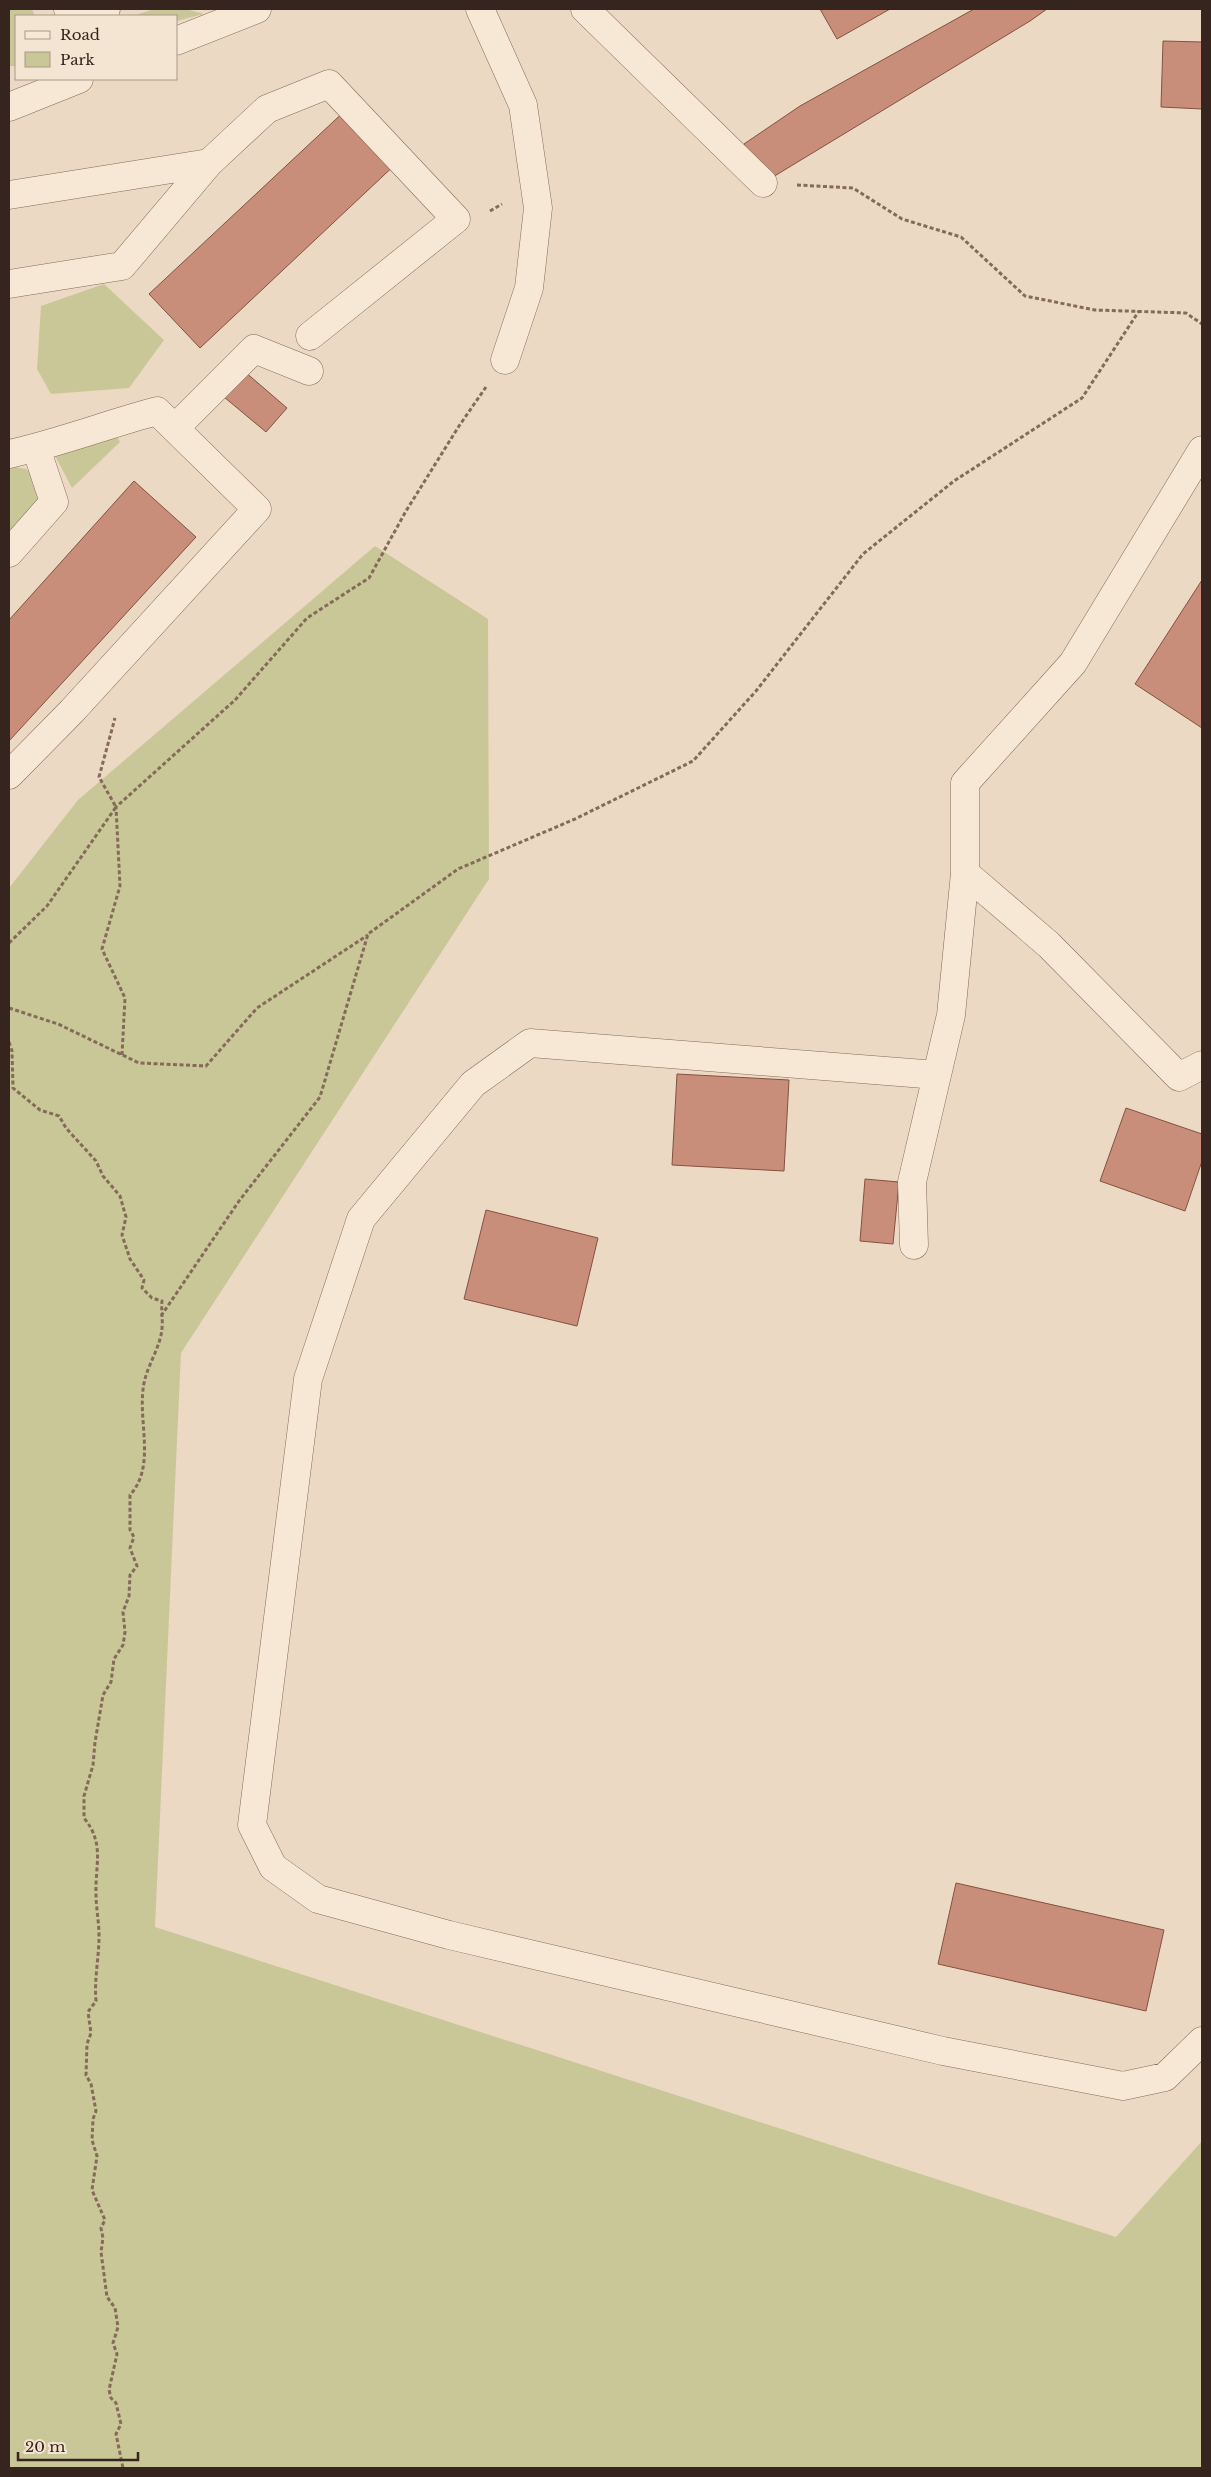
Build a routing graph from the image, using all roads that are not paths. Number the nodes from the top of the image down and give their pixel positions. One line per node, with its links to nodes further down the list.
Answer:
1 (68, 9): 2 (lane)
2 (106, 9)
3 (257, 9): 6 (lane)
4 (480, 9): 14 (lane)
5 (585, 9): 10 (lane)
6 (178, 39)
7 (76, 80): 8 (lane)
8 (9, 106)
9 (208, 163): 11 (lane); 12 (lane); 13 (lane)
10 (763, 183)
11 (9, 195)
12 (9, 284)
13 (310, 336)
14 (505, 360)
15 (309, 371): 16 (lane)
16 (175, 428): 17 (lane); 21 (lane)
17 (36, 448): 19 (lane); 20 (lane)
18 (1202, 450): 22 (lane)
19 (9, 454)
20 (9, 553)
21 (9, 775)
22 (965, 873): 23 (lane); 24 (lane)
23 (1202, 1065)
24 (937, 1074): 25 (lane); 26 (lane)
25 (914, 1245)
26 (1202, 2041)

